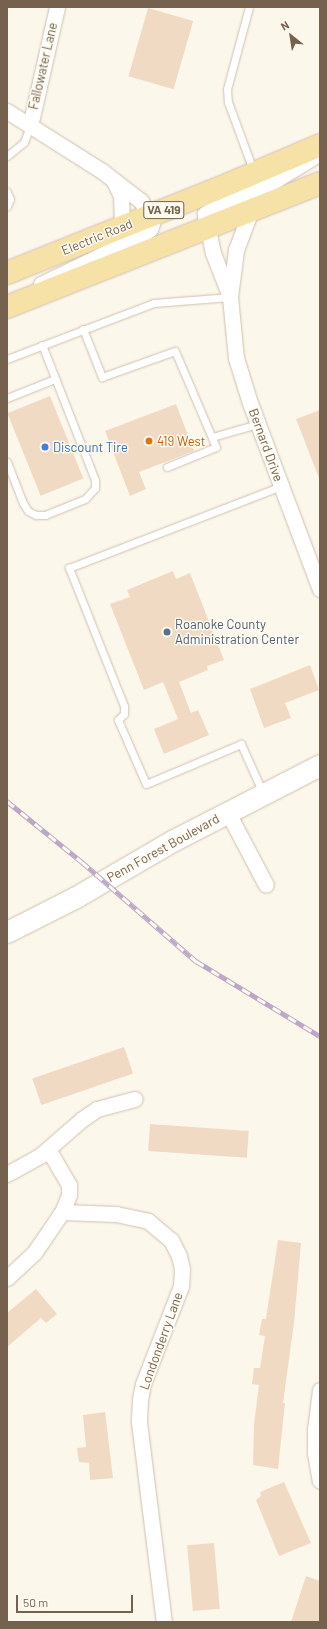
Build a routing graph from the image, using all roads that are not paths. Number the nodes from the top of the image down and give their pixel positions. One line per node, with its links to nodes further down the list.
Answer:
1 (57, 7): 4 (street, Fallowater Lane)
2 (249, 7): 8 (lane)
3 (7, 111): 4 (street)
4 (30, 126): 7 (lane); 9 (street)
5 (320, 145): 8 (main road, Electric Road / VA 419)
6 (320, 153): 16 (street, Bernard Drive)
7 (7, 156)
8 (255, 174): 14 (main road, Electric Road / VA 419)
9 (114, 181): 14 (street); 15 (street)
10 (320, 183): 13 (main road, VA 419)
11 (7, 192): 12 (lane)
12 (7, 206)
13 (251, 210): 16 (main road, VA 419); 18 (street, Bernard Drive)
14 (150, 216): 15 (main road, Electric Road / VA 419); 19 (street)
15 (122, 227): 17 (main road, Electric Road / VA 419)
16 (207, 228): 18 (street, Bernard Drive); 19 (main road, VA 419)
17 (7, 272)
18 (230, 297): 20 (lane); 25 (street, Bernard Drive)
19 (15, 304)
20 (83, 329): 21 (lane); 26 (lane)
21 (42, 345): 22 (lane); 23 (lane)
22 (7, 359)
23 (55, 379): 24 (lane); 27 (lane)
24 (7, 398)
25 (258, 424): 26 (lane); 29 (street, Bernard Drive)
26 (212, 438): 28 (lane)
27 (7, 462)
28 (167, 467)
29 (281, 486): 30 (street, Bernard Drive); 32 (lane)
30 (320, 589)
31 (320, 765): 32 (street, Penn Forest Boulevard)
32 (263, 795): 33 (street, Penn Forest Boulevard)
33 (228, 813): 34 (street); 35 (street, Penn Forest Boulevard)
34 (266, 885)
35 (7, 932)
36 (135, 1099): 37 (street)
37 (48, 1149): 38 (street); 39 (street)
38 (7, 1174)
39 (62, 1212): 40 (street); 43 (street, Londonderry Lane)
40 (7, 1278)
41 (320, 1390): 42 (street)
42 (320, 1481)
43 (164, 1622)

